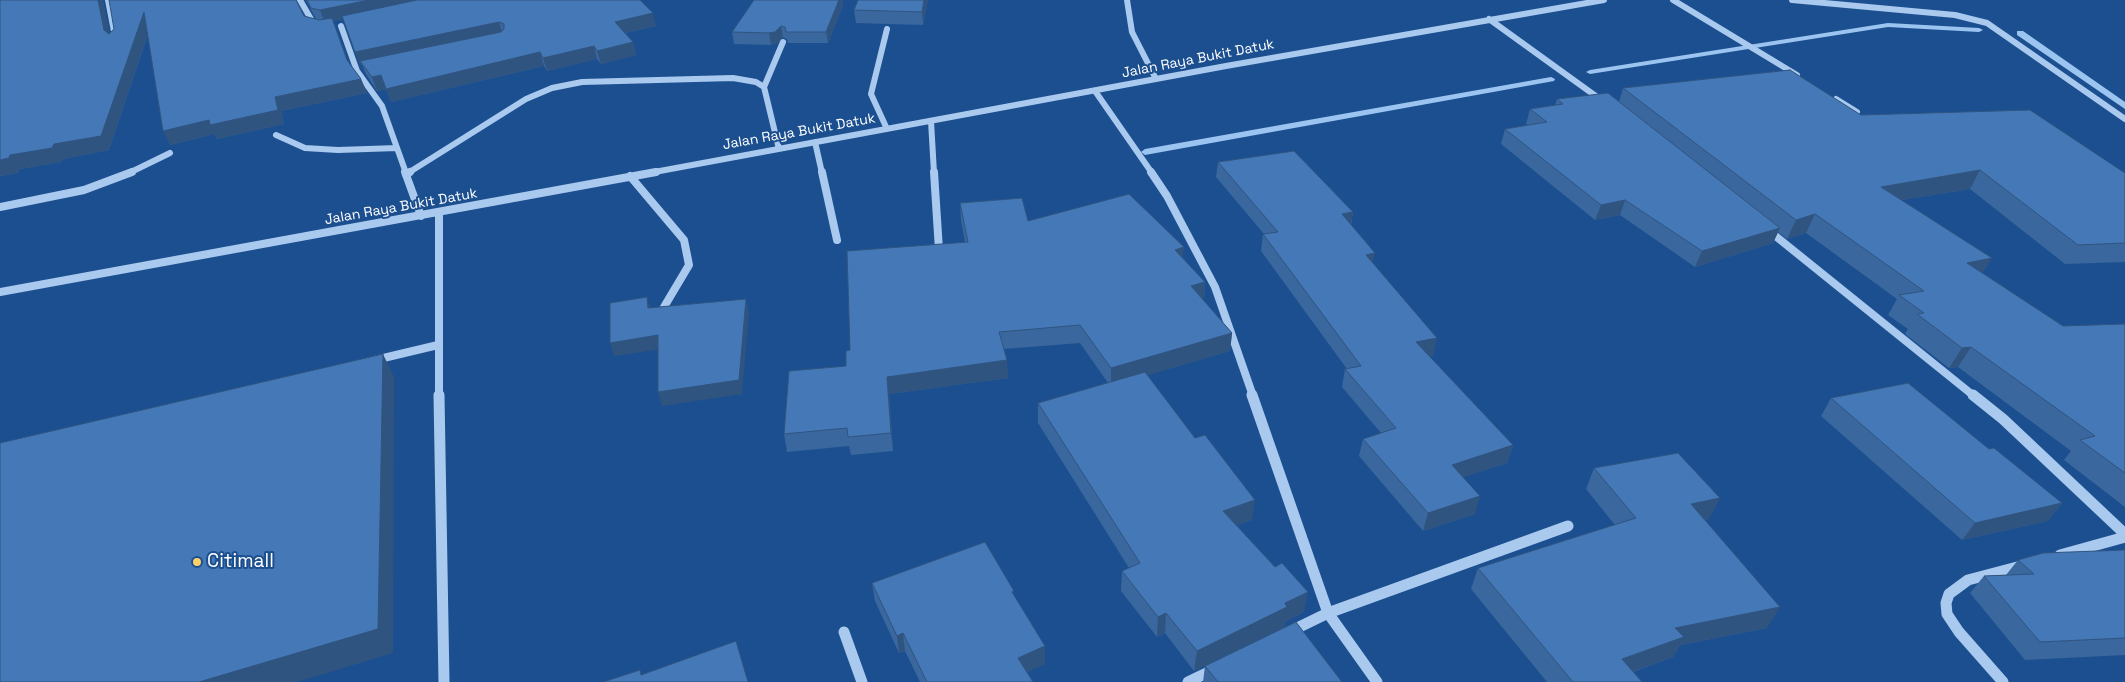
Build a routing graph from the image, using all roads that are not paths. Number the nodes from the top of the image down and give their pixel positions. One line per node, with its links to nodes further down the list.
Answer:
1 (108, 0): 13 (street)
2 (300, 0): 10 (street)
3 (1126, 0): 17 (street)
4 (1604, 0): 7 (street, Jalan Raya Bukit Datuk)
5 (1673, 0): 18 (street)
6 (1792, 0): 24 (street)
7 (1489, 19): 17 (street, Jalan Raya Bukit Datuk); 22 (street)
8 (351, 24): 9 (street)
9 (341, 26): 11 (street); 16 (street)
10 (320, 28)
11 (332, 28)
12 (887, 29): 26 (street)
13 (116, 42)
14 (783, 42): 19 (street)
15 (366, 69): 16 (street)
16 (357, 71): 29 (street)
17 (1156, 79): 20 (street, Jalan Raya Bukit Datuk)
18 (1807, 81)
19 (764, 87): 30 (street); 32 (street)
20 (1095, 91): 25 (street, Jalan Raya Bukit Datuk); 48 (street)
21 (1832, 97): 23 (street)
22 (1616, 110)
23 (1857, 112)
24 (2125, 119)
25 (931, 121): 26 (street, Jalan Raya Bukit Datuk); 39 (street)
26 (887, 129): 28 (street, Jalan Raya Bukit Datuk)
27 (276, 135): 29 (street)
28 (815, 142): 30 (street, Jalan Raya Bukit Datuk); 38 (street)
29 (397, 148): 32 (street)
30 (779, 149): 33 (street, Jalan Raya Bukit Datuk)
31 (170, 154): 34 (street)
32 (406, 175): 36 (street)
33 (630, 176): 35 (street, Jalan Raya Bukit Datuk); 41 (street)
34 (0, 207)
35 (439, 213): 36 (street, Jalan Raya Bukit Datuk); 42 (street)
36 (421, 216): 40 (street, Jalan Raya Bukit Datuk)
37 (1762, 225): 45 (street)
38 (836, 240)
39 (939, 250)
40 (0, 292)
41 (664, 307)
42 (438, 345): 43 (street); 52 (street)
43 (370, 361)
44 (1568, 526): 48 (street)
45 (2125, 535): 46 (street)
46 (2051, 557)
47 (2033, 562): 56 (street)
48 (1328, 613): 50 (street); 55 (street)
49 (844, 632): 53 (street)
50 (1275, 639)
51 (1223, 665): 54 (street)
52 (444, 682)
53 (862, 682)
54 (1188, 682)
55 (1377, 682)
56 (2003, 682)

